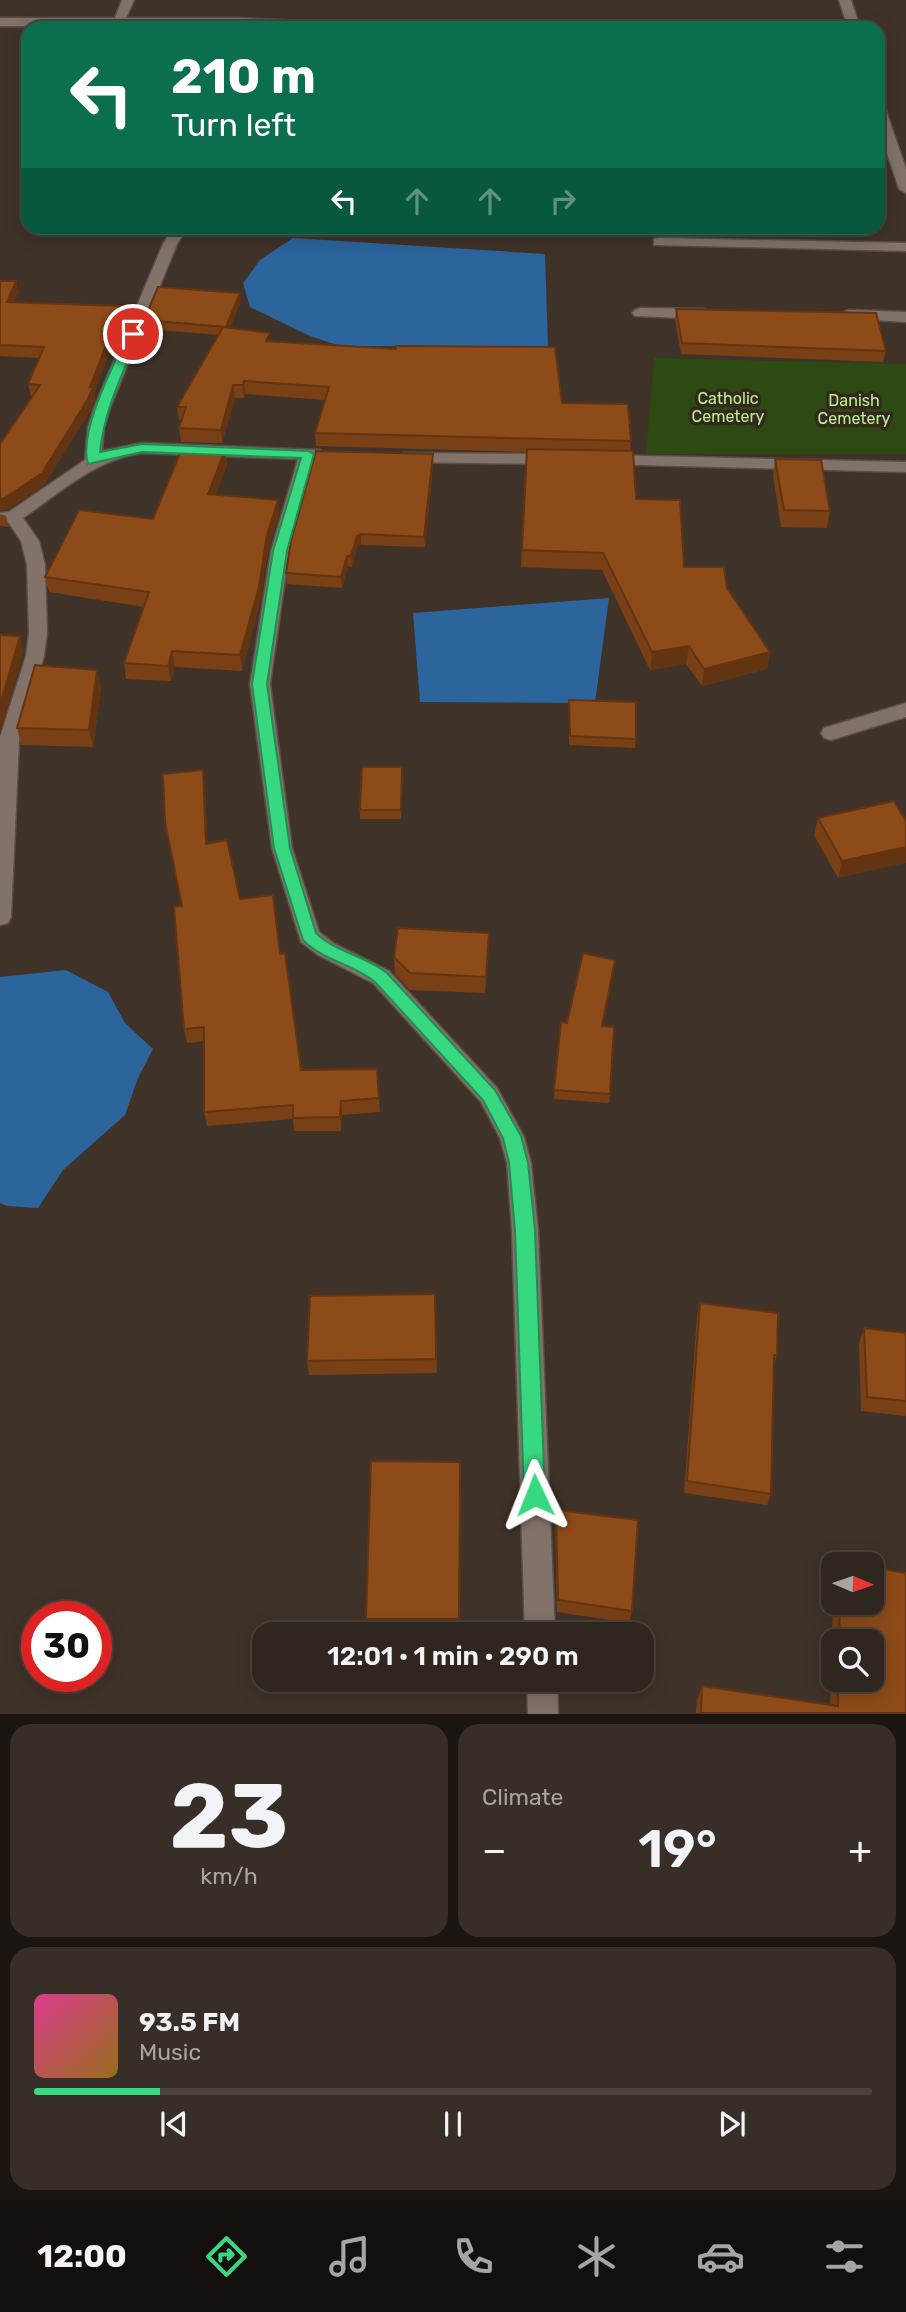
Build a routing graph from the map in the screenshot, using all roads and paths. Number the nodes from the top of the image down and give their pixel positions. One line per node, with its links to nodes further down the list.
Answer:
1 (128, 0): 3 (street)
2 (845, 0): 4 (street)
3 (119, 21)
4 (852, 21)
5 (0, 22): 6 (street)
6 (21, 22)
7 (885, 126): 8 (street)
8 (906, 189)
9 (176, 235): 19 (street)
10 (659, 242): 11 (street)
11 (906, 247)
12 (640, 313): 13 (street)
13 (720, 314)
14 (835, 315): 15 (street)
15 (906, 317)
16 (308, 454): 17 (street); 19 (street); 25 (street)
17 (333, 456)
18 (384, 457): 20 (street)
19 (93, 461): 21 (street)
20 (906, 467)
21 (6, 518): 24 (street)
22 (906, 710): 23 (street)
23 (831, 733)
24 (0, 917)
25 (540, 1622)
26 (542, 1692): 27 (street)
27 (543, 1713)

